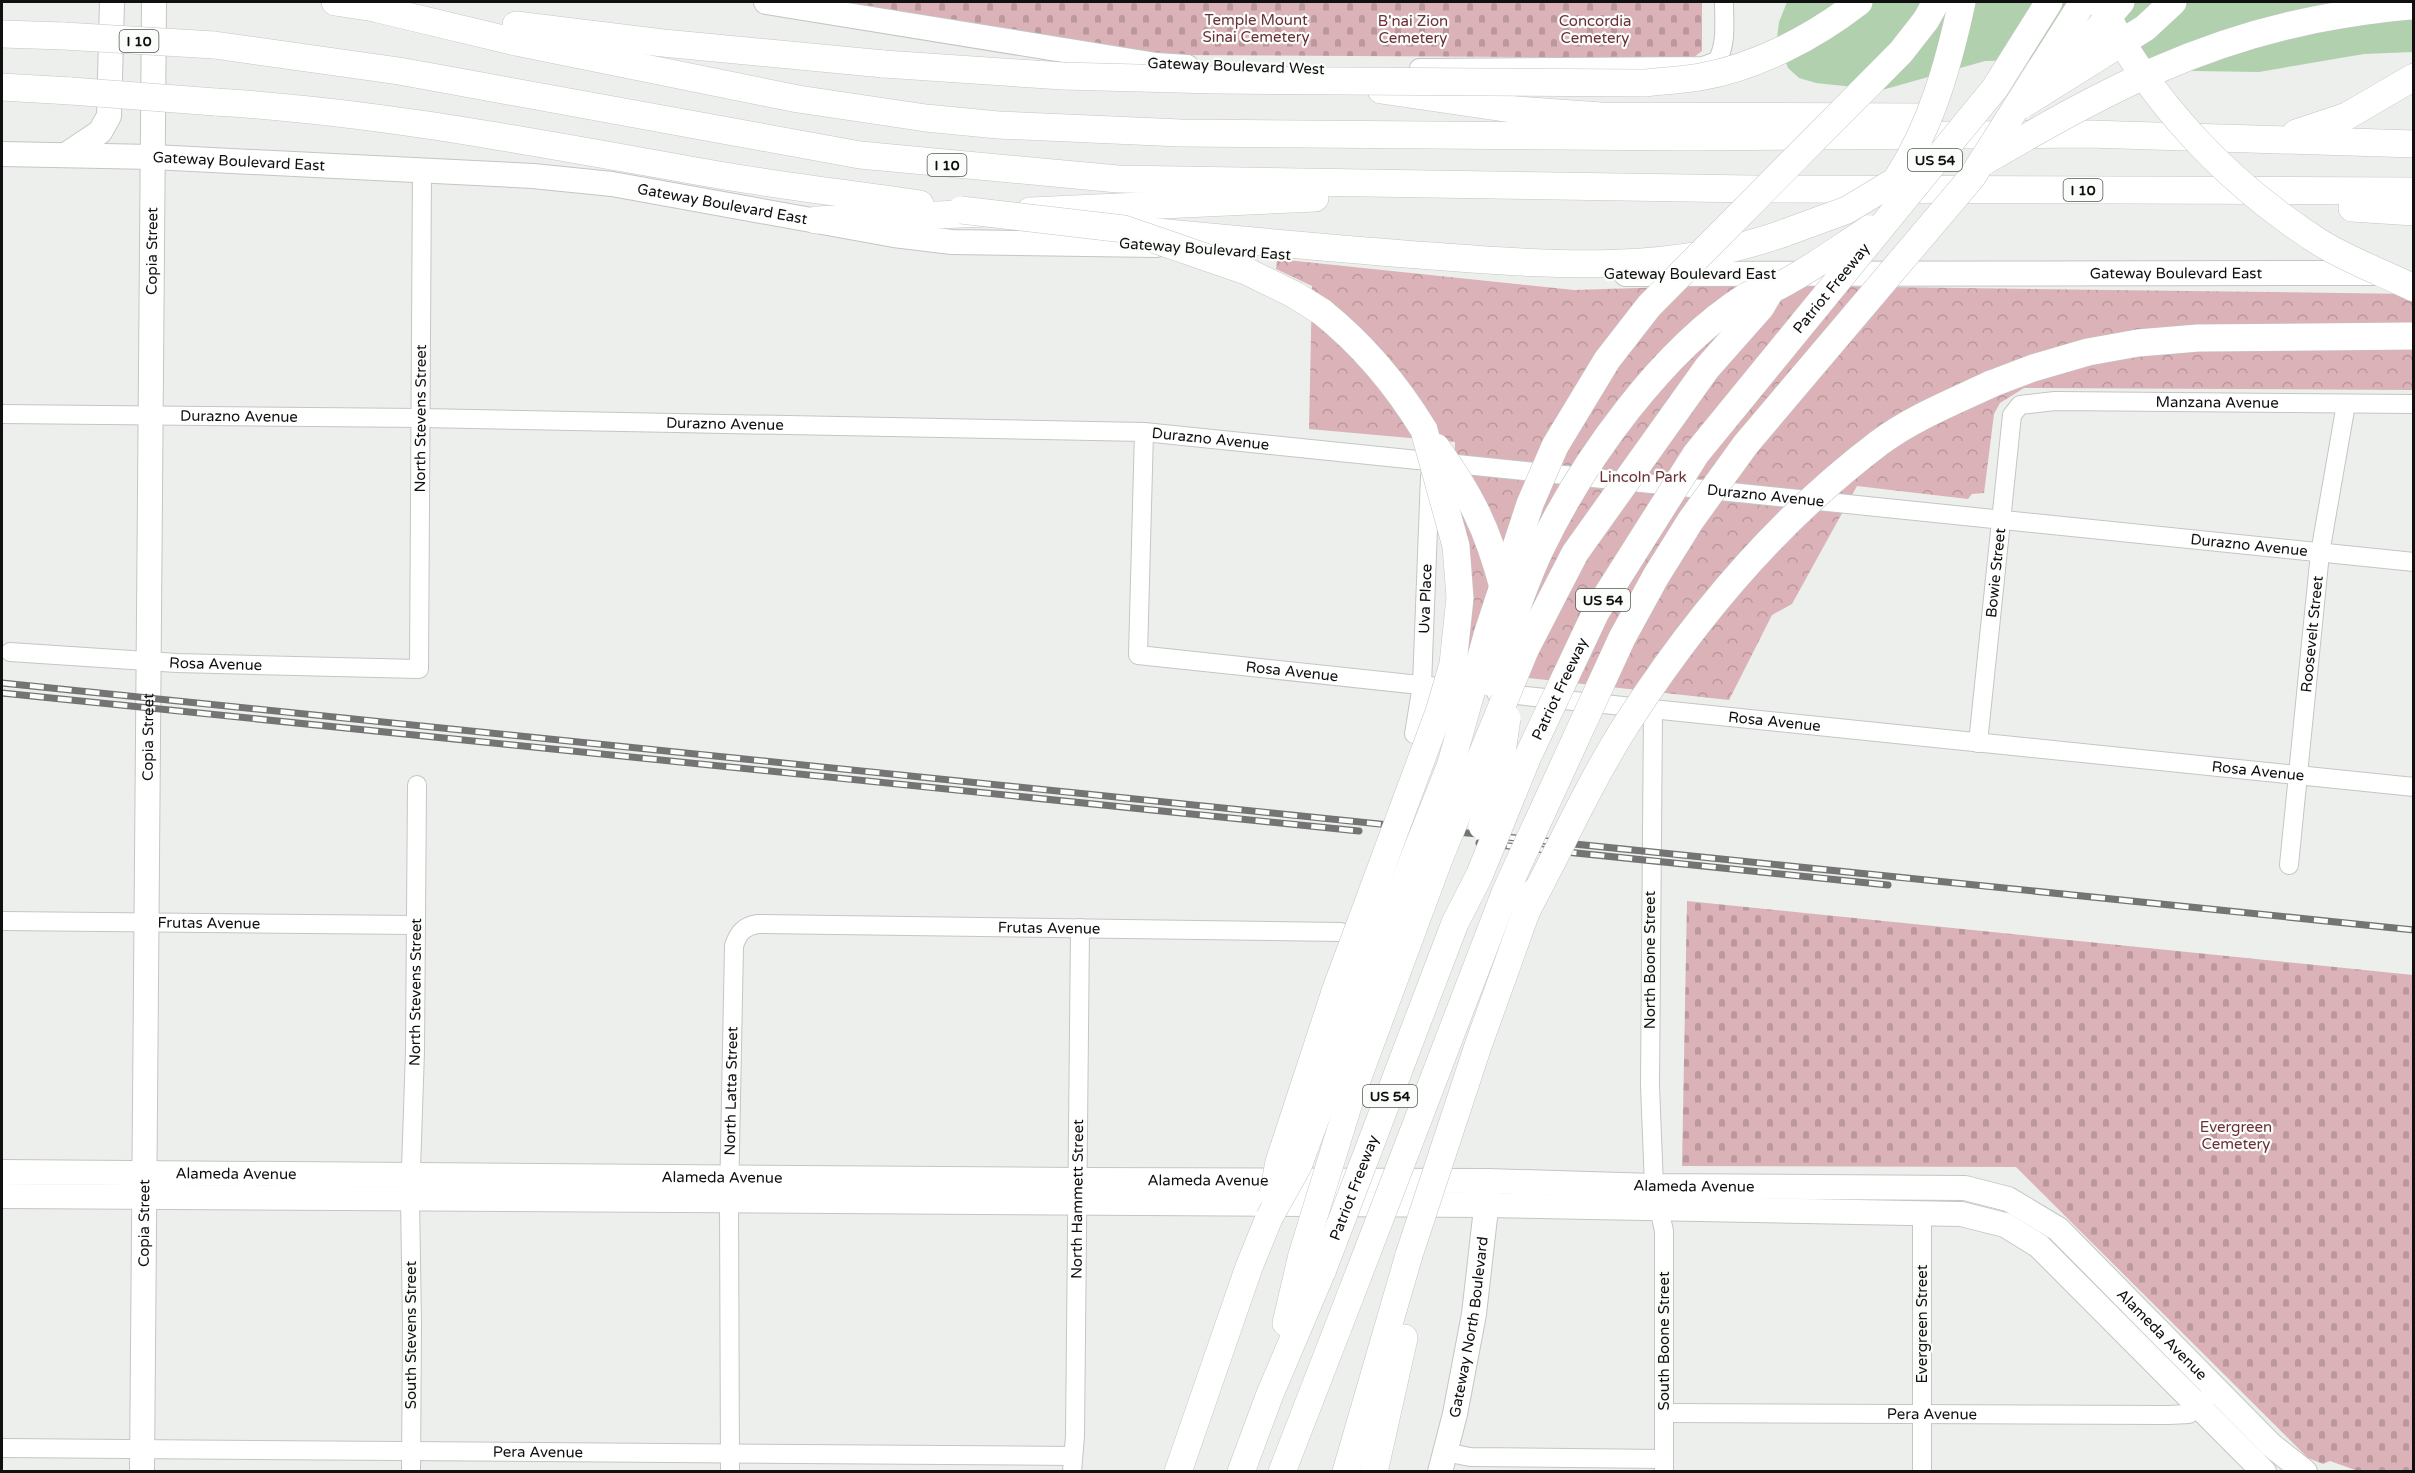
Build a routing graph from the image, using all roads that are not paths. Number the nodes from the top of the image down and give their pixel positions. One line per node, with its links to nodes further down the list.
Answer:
1 (112, 2): 24 (main road)
2 (154, 2): 25 (main road, Copia Street)
3 (335, 2): 15 (highway)
4 (766, 2): 17 (main road, Gateway Boulevard West)
5 (1724, 2): 17 (street, Gateway Boulevard West)
6 (1859, 2): 15 (highway, bridge)
7 (1936, 2): 59 (highway, bridge)
8 (1962, 2): 37 (highway, bridge)
9 (2049, 2): 37 (highway, Patriot Freeway / US 54, bridge)
10 (2083, 2): 27 (highway, US 54, bridge)
11 (2100, 2): 35 (highway, bridge)
12 (2121, 2): 27 (highway, bridge)
13 (2173, 2): 33 (highway, bridge)
14 (2414, 6): 36 (highway, bridge)
15 (378, 9): 20 (highway)
16 (2, 34): 28 (highway, I 10, bridge)
17 (1238, 69): 20 (highway)
18 (2414, 77): 21 (highway)
19 (2, 87): 33 (highway, bridge)
20 (1691, 128): 21 (highway)
21 (2268, 140): 22 (highway)
22 (2414, 144)
23 (2, 154): 24 (main road, Gateway Boulevard East)
24 (67, 154): 25 (main road, Gateway Boulevard East)
25 (153, 157): 26 (main road, Gateway Boulevard East); 43 (main road, Copia Street)
26 (422, 169): 32 (main road, Gateway Boulevard East); 44 (street, North Stevens Street)
27 (1972, 177): 56 (highway, US 54, bridge)
28 (1601, 186): 29 (highway, I 10); 32 (highway)
29 (1745, 188): 30 (highway, I 10); 31 (highway)
30 (2414, 191)
31 (2414, 212)
32 (816, 220): 34 (main road, Gateway Boulevard East)
33 (1124, 229): 45 (highway, bridge)
34 (2414, 273)
35 (2414, 288)
36 (1771, 290): 59 (highway, bridge); 86 (highway, bridge)
37 (1811, 311): 68 (highway, Patriot Freeway / US 54, bridge)
38 (2414, 336): 60 (highway, bridge)
39 (2346, 404): 40 (street, Manzana Avenue); 41 (street, Manzana Avenue); 49 (street, Roosevelt Street)
40 (2414, 404)
41 (2020, 405): 48 (street, Bowie Street)
42 (2, 414): 43 (street, Durazno Avenue)
43 (150, 415): 44 (street, Durazno Avenue); 52 (main road, Copia Street)
44 (422, 417): 46 (street, Durazno Avenue); 53 (street, North Stevens Street)
45 (1424, 430): 68 (highway, bridge); 84 (highway, bridge)
46 (1144, 432): 47 (street, Durazno Avenue); 54 (street, Rosa Avenue)
47 (1431, 461): 48 (street, Durazno Avenue); 54 (street, Uva Place)
48 (2000, 519): 49 (street, Durazno Avenue); 58 (street, Bowie Street)
49 (2320, 553): 50 (street, Durazno Avenue); 61 (street, Roosevelt Street)
50 (2414, 562)
51 (10, 652): 52 (street, Rosa Avenue)
52 (148, 661): 53 (street, Rosa Avenue); 67 (main road, Copia Street)
53 (419, 669)
54 (1422, 685): 55 (street, Rosa Avenue); 57 (street, Uva Place)
55 (1653, 710): 58 (street, Rosa Avenue); 76 (street, North Boone Street)
56 (1588, 713): 65 (highway, bridge); 102 (highway, US 54, bridge)
57 (1414, 734)
58 (1978, 743): 61 (street, Rosa Avenue)
59 (1451, 764): 84 (highway, bridge)
60 (1601, 771): 65 (highway, bridge); 85 (highway)
61 (2298, 775): 63 (street, Rosa Avenue); 64 (street, Roosevelt Street)
62 (417, 785): 70 (street, North Stevens Street)
63 (2414, 787)
64 (2289, 866)
65 (1527, 910): 85 (highway, bridge)
66 (2, 921): 67 (street, Frutas Avenue)
67 (146, 921): 70 (street, Frutas Avenue); 75 (main road, Copia Street)
68 (1455, 923): 86 (highway, Patriot Freeway / US 54, bridge)
69 (758, 924): 71 (street, Frutas Avenue); 78 (street, North Latta Street)
70 (416, 925): 77 (street, North Stevens Street)
71 (1080, 928): 72 (street, Frutas Avenue); 79 (street, North Hammett Street)
72 (1341, 932)
73 (2, 1172): 75 (main road, Alameda Avenue)
74 (1488, 1181): 76 (main road, Alameda Avenue); 79 (main road, Alameda Avenue); 81 (main road, Gateway North Boulevard)
75 (144, 1185): 77 (main road, Alameda Avenue); 80 (main road, Alameda Avenue); 94 (main road, Copia Street)
76 (1654, 1186): 82 (street, North Boone Street); 87 (main road, Alameda Avenue)
77 (410, 1187): 78 (main road, Alameda Avenue); 92 (street, South Stevens Street)
78 (730, 1189): 79 (main road, Alameda Avenue); 93 (street, North Latta Street)
79 (1078, 1192): 81 (main road, Alameda Avenue); 96 (street, North Hammett Street)
80 (2, 1196)
81 (1488, 1205): 82 (main road, Alameda Avenue); 95 (main road, Gateway North Boulevard)
82 (1661, 1210): 83 (main road, Alameda Avenue); 89 (street, South Boone Street)
83 (1922, 1213): 88 (main road, Alameda Avenue); 90 (street, Evergreen Street)
84 (1269, 1218): 100 (highway)
85 (1417, 1257): 103 (highway); 104 (highway)
86 (1313, 1262): 101 (highway)
87 (2216, 1389): 88 (street); 107 (main road, Alameda Avenue)
88 (2198, 1407): 90 (street, Pera Avenue); 106 (main road, Alameda Avenue)
89 (1664, 1413): 90 (street, Pera Avenue); 97 (street, South Boone Street)
90 (1921, 1414): 105 (street, Evergreen Street)
91 (2, 1448): 94 (street, Pera Avenue)
92 (411, 1451): 93 (street, Pera Avenue); 94 (street, Pera Avenue); 98 (street, South Stevens Street)
93 (730, 1453): 96 (street, Pera Avenue); 99 (street, North Latta Street)
94 (143, 1460)
95 (1442, 1462): 97 (street)
96 (1072, 1464)
97 (1664, 1465)
98 (411, 1472)
99 (730, 1472)
100 (1178, 1472)
101 (1242, 1472)
102 (1282, 1472)
103 (1346, 1472)
104 (1374, 1472)
105 (1922, 1472)
106 (2264, 1472)
107 (2305, 1472)

